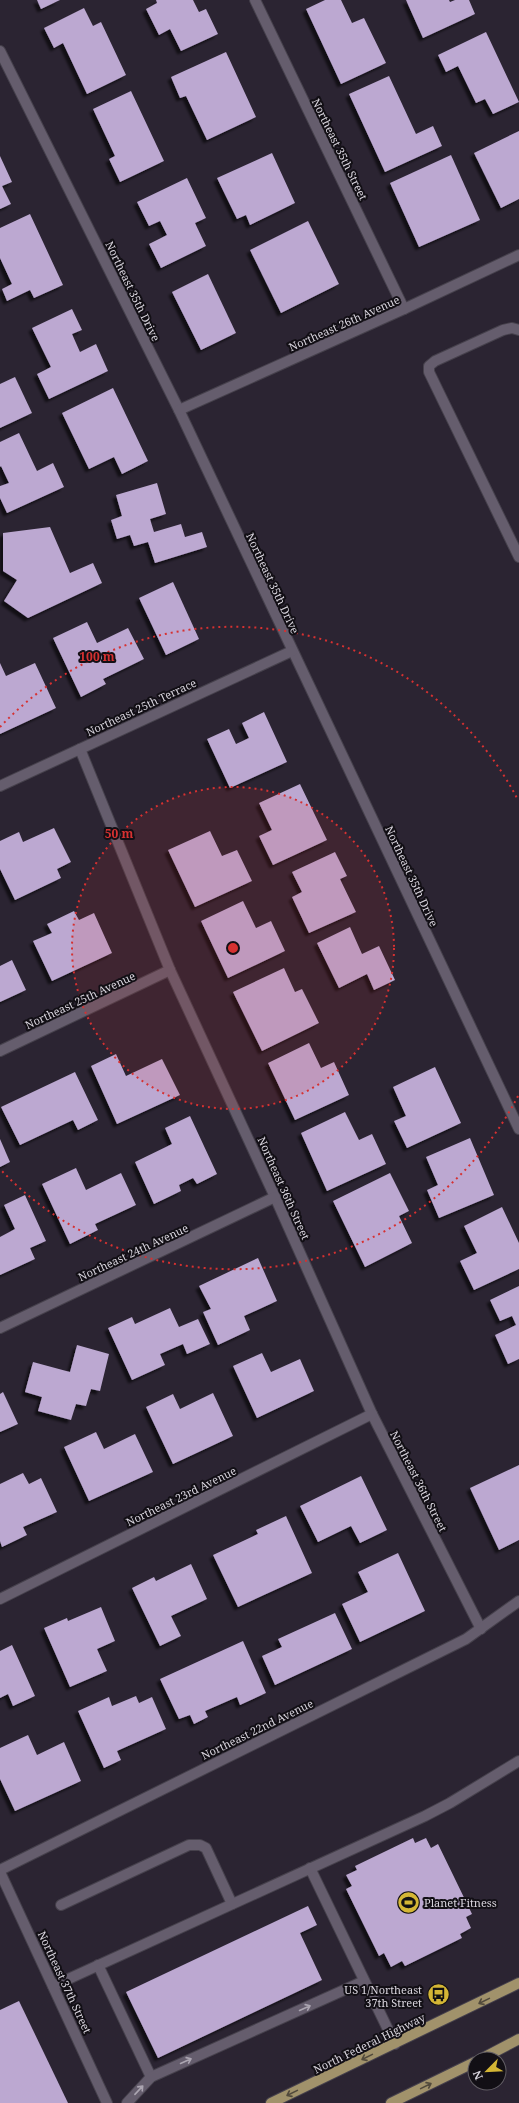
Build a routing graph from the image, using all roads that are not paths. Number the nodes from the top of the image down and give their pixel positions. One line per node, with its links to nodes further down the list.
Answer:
1 (255, 0): 4 (street, Northeast 35th Street)
2 (0, 51): 6 (street, Northeast 35th Drive)
3 (519, 254): 4 (street, Northeast 26th Avenue)
4 (404, 309): 6 (street, Northeast 26th Avenue)
5 (519, 330): 7 (street)
6 (179, 410): 8 (street, Northeast 35th Drive)
7 (519, 557)
8 (292, 651): 9 (street, Northeast 25th Terrace); 13 (street, Northeast 35th Drive)
9 (80, 749): 10 (street, Northeast 25th Terrace); 11 (street, Northeast 36th Street)
10 (0, 786)
11 (170, 970): 12 (street, Northeast 25th Avenue); 14 (street, Northeast 36th Street)
12 (0, 1052)
13 (519, 1129)
14 (275, 1197): 15 (street, Northeast 24th Avenue); 16 (street, Northeast 36th Street)
15 (0, 1328)
16 (372, 1414): 17 (street, Northeast 23rd Avenue); 19 (street, Northeast 36th Street)
17 (0, 1599)
18 (519, 1601): 19 (street, Northeast 22nd Avenue)
19 (481, 1629): 22 (street, Northeast 22nd Avenue)
20 (519, 1761): 21 (street)
21 (310, 1868): 23 (street); 26 (street)
22 (0, 1871): 28 (street, Northeast 37th Street)
23 (232, 1904): 24 (street); 25 (street)
24 (62, 1905)
25 (98, 1965): 28 (street); 33 (street)
26 (364, 1981): 30 (street); 33 (street, one-way to 26)
27 (519, 1983): 30 (main road, North Federal Highway, one-way to 30)
28 (53, 1986): 34 (street, Northeast 37th Street)
29 (519, 2039): 31 (main road)
30 (394, 2044): 36 (main road, North Federal Highway, one-way to 36)
31 (496, 2051)
32 (467, 2066): 37 (main road, one-way to 32)
33 (151, 2077): 35 (street, one-way to 33)
34 (107, 2103)
35 (127, 2103)
36 (271, 2103)
37 (391, 2103)

